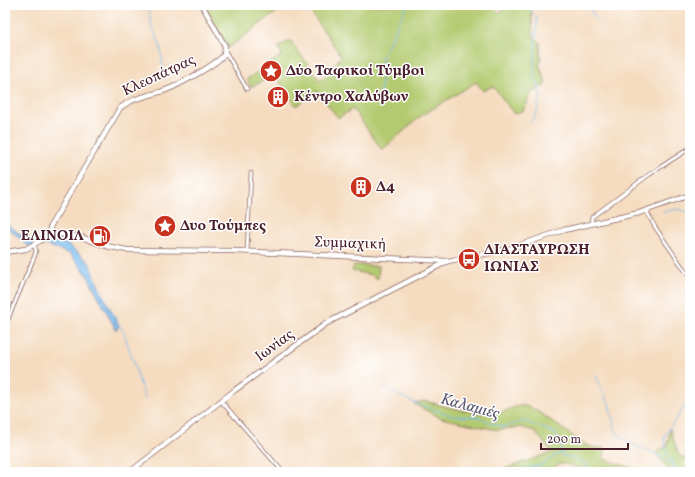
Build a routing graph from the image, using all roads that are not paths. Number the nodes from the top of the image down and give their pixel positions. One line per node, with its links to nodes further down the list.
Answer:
1 (202, 5): 2 (street)
2 (226, 51): 3 (street); 9 (street, Κλεοπάτρας)
3 (247, 89)
4 (690, 148): 8 (street)
5 (251, 174): 12 (street)
6 (690, 195): 7 (street, Συμμαχική)
7 (646, 210): 8 (street, Συμμαχική); 16 (street)
8 (591, 224): 14 (street, Συμμαχική)
9 (48, 236): 10 (street); 12 (street, Συμμαχική)
10 (34, 245): 11 (street); 17 (street)
11 (5, 252)
12 (247, 252): 13 (street, Συμμαχική)
13 (440, 260): 14 (street, Συμμαχική); 15 (street)
14 (448, 261): 15 (street, Ιωνίας)
15 (440, 265): 18 (street, Ιωνίας)
16 (690, 278)
17 (5, 326)
18 (221, 401): 20 (street, Ιωνίας); 21 (street)
19 (491, 470): 22 (street)
20 (130, 472)
21 (283, 472)
22 (486, 472)

